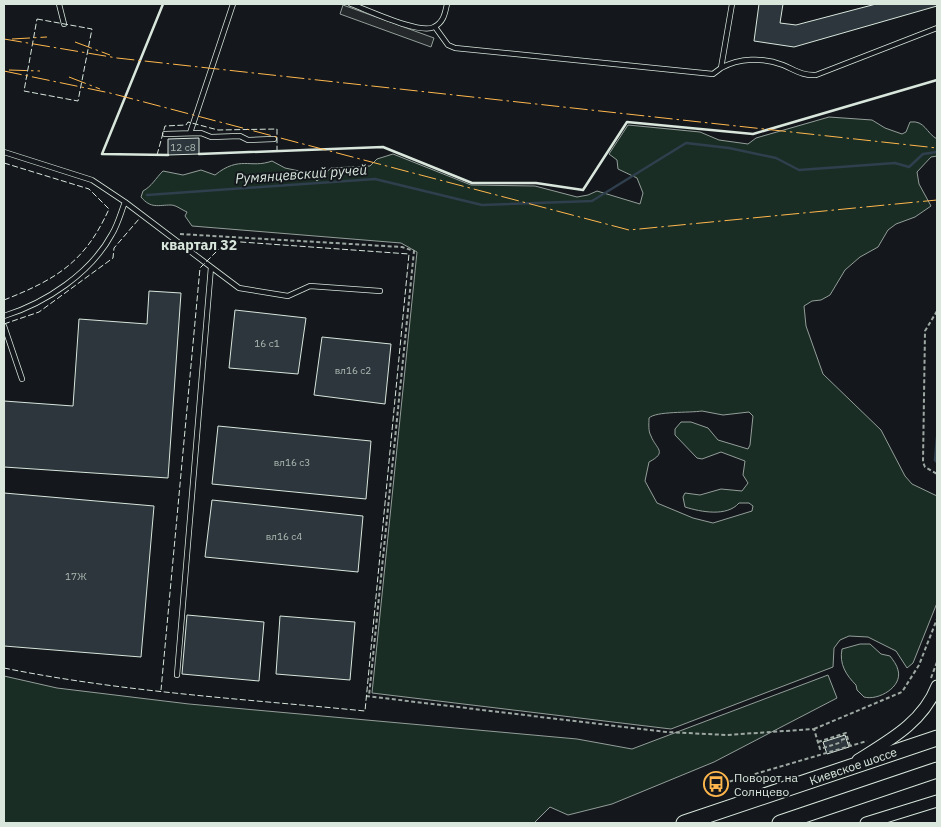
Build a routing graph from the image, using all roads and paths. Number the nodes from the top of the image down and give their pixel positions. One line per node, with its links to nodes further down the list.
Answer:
1 (59, 4): 6 (lane)
2 (233, 4): 10 (lane)
3 (351, 4): 7 (lane)
4 (447, 4): 7 (lane)
5 (732, 4): 9 (lane)
6 (64, 24)
7 (435, 27): 9 (lane)
8 (937, 28): 9 (lane)
9 (721, 68)
10 (190, 133): 11 (lane); 12 (lane)
11 (165, 134)
12 (274, 139)
13 (4, 152): 14 (lane)
14 (125, 202): 15 (lane); 19 (lane)
15 (167, 234): 16 (lane); 27 (path)
16 (212, 267): 17 (lane); 25 (lane)
17 (380, 291)
18 (937, 311): 22 (path)
19 (4, 316)
20 (4, 326): 21 (lane)
21 (22, 379)
22 (937, 474)
23 (937, 619): 27 (path)
24 (937, 662): 26 (path)
25 (177, 675)
26 (933, 684): 35 (main road)
27 (814, 729): 31 (path)
28 (848, 738): 31 (path); 32 (path); 33 (path)
29 (937, 738): 35 (highway, Киевское шоссе)
30 (869, 741): 32 (path)
31 (818, 742): 33 (path)
32 (850, 747): 34 (path)
33 (820, 749): 34 (path)
34 (822, 756): 37 (path)
35 (839, 770): 39 (highway, Киевское шоссе)
36 (937, 770): 40 (highway)
37 (712, 787)
38 (937, 801): 41 (main road)
39 (684, 823)
40 (780, 823)
41 (866, 823)

